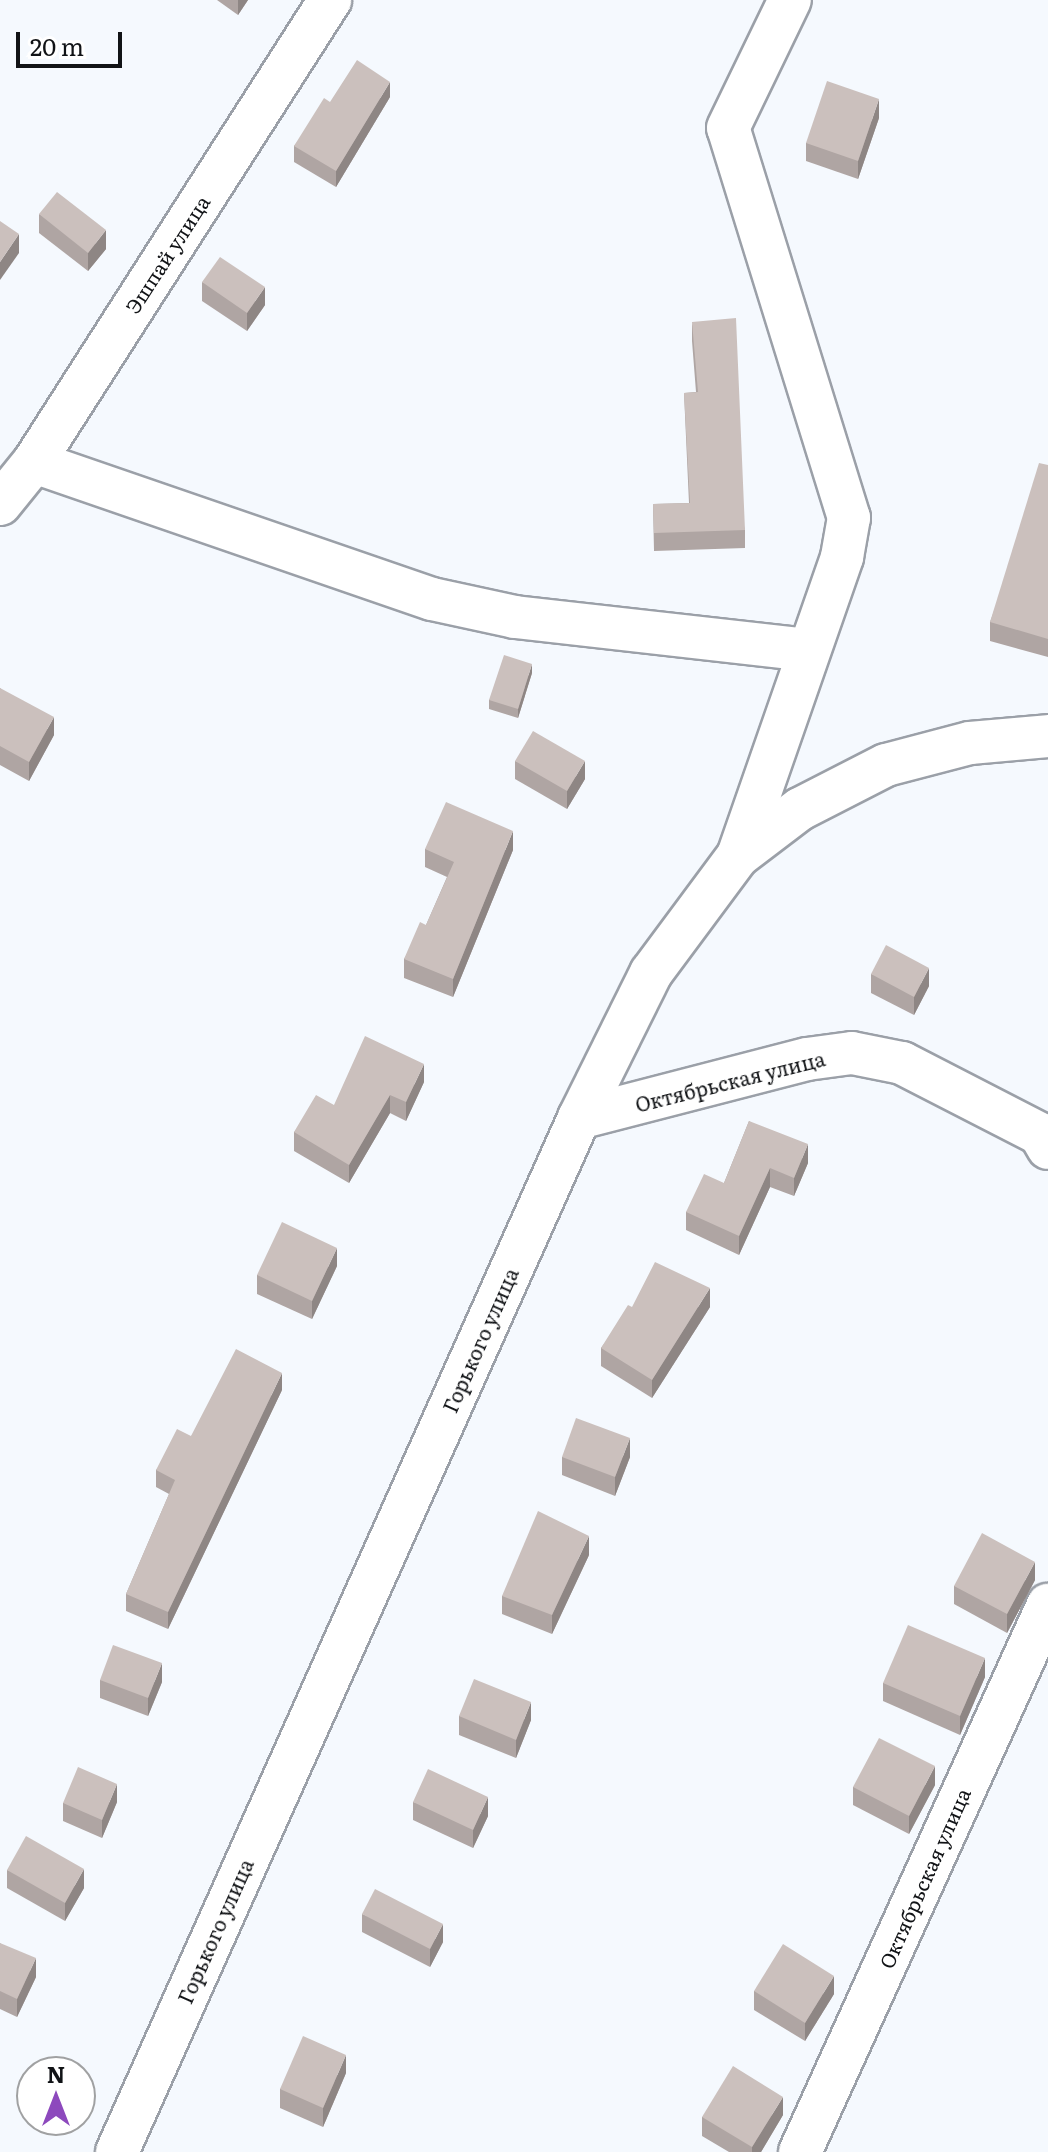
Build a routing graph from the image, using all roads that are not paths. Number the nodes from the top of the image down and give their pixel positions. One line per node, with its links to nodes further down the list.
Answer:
1 (330, 0): 3 (street, Эшпай улица)
2 (790, 0): 5 (street)
3 (34, 462): 4 (street, Эшпай улица); 5 (street)
4 (0, 504)
5 (807, 650): 7 (street)
6 (1048, 736): 7 (street, Горького улица)
7 (738, 856): 8 (street, Горького улица)
8 (579, 1118): 9 (street, Октябрьская улица); 11 (street, Горького улица)
9 (1045, 1138)
10 (1048, 1605): 12 (street, Октябрьская улица)
11 (117, 2152)
12 (800, 2152)

